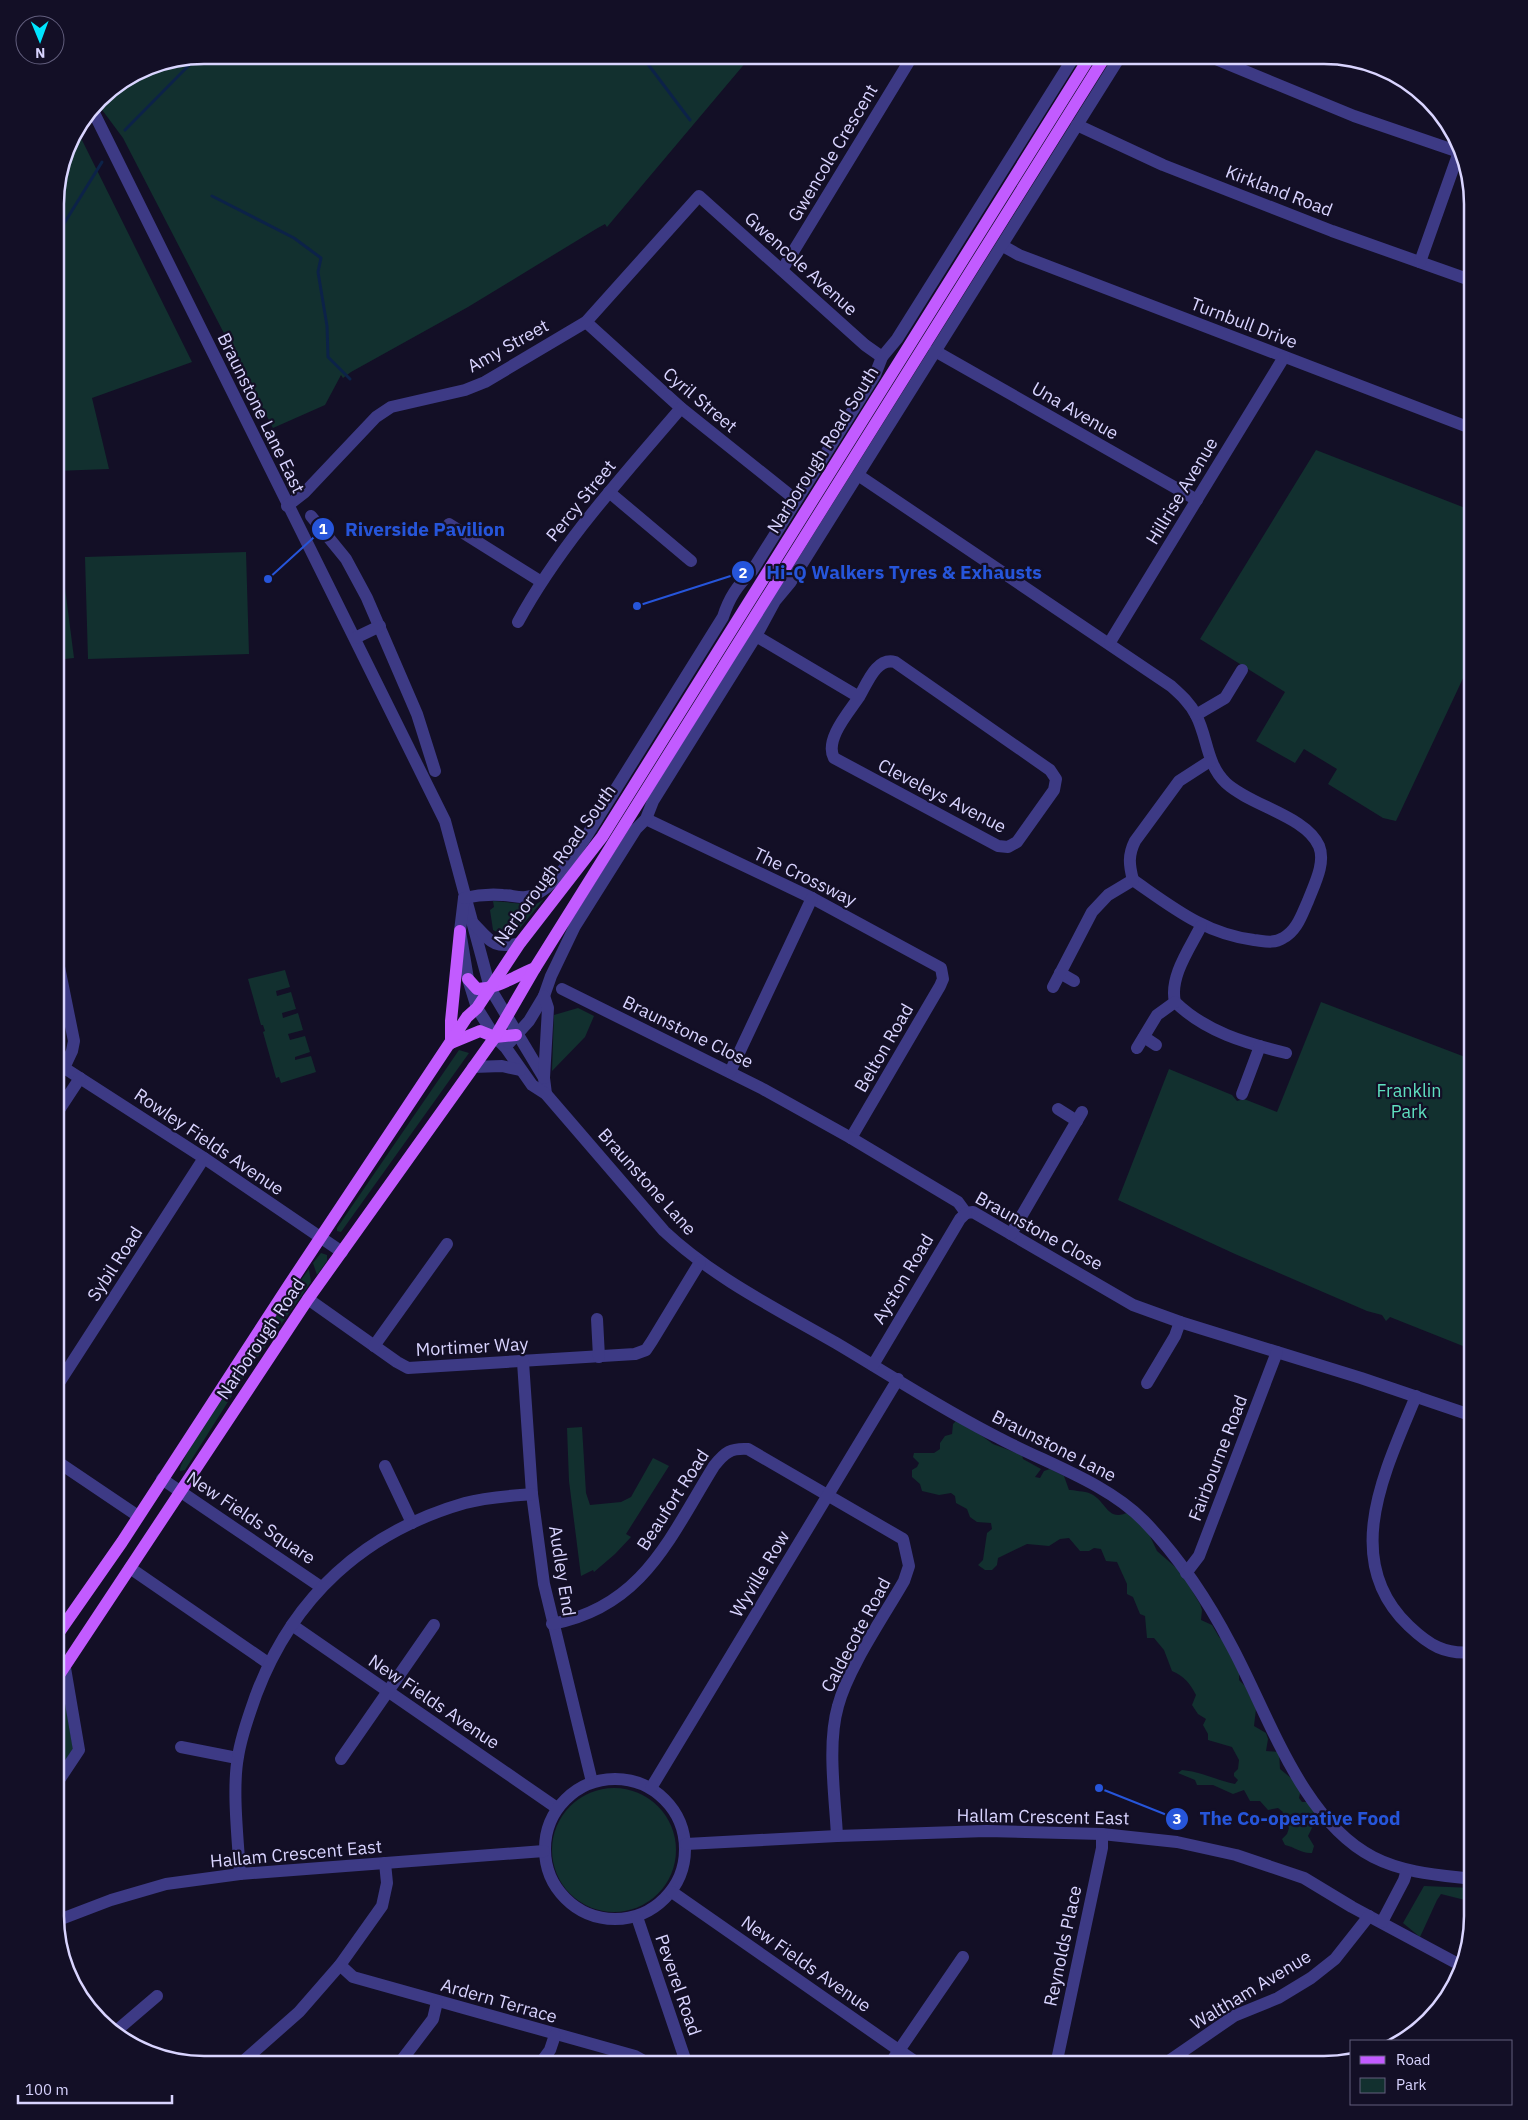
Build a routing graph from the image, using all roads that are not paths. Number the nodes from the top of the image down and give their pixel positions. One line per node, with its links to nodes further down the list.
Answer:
1 (908, 64): 14 (street, Gwencole Crescent)
2 (1069, 64): 18 (street, Narborough Road South)
3 (1084, 64): 50 (main road, Narborough Road South)
4 (1100, 64): 46 (main road, Narborough Road South)
5 (1115, 64): 8 (street, Narborough Road South)
6 (1228, 64): 9 (street)
7 (95, 116): 26 (street, Braunstone Lane East)
8 (1077, 125): 12 (street, Narborough Road South); 13 (street, Kirkland Road)
9 (1454, 150)
10 (1457, 159): 13 (street)
11 (699, 196): 14 (street, Gwencole Avenue); 16 (street, Amy Street)
12 (1003, 246): 17 (street, Narborough Road South); 19 (street, Turnbull Drive)
13 (1420, 262): 15 (street, Kirkland Road)
14 (782, 270): 18 (street, Gwencole Avenue)
15 (1464, 278)
16 (586, 322): 20 (street, Cyril Street); 26 (street, Amy Street)
17 (935, 351): 22 (street, Narborough Road South); 25 (street, Una Avenue)
18 (882, 357): 24 (street, Narborough Road South)
19 (1284, 358): 21 (street, Turnbull Drive); 25 (street, Hillrise Avenue)
20 (681, 408): 23 (street, Percy Street); 24 (street, Cyril Street)
21 (1464, 426)
22 (858, 474): 33 (street, Narborough Road South); 35 (street)
23 (609, 492): 29 (street); 30 (street, Percy Street)
24 (796, 500): 44 (street, Narborough Road South)
25 (1197, 500): 35 (street, Hillrise Avenue)
26 (287, 506): 34 (street, Braunstone Lane East)
27 (311, 516): 32 (street)
28 (449, 524): 30 (street)
29 (691, 561)
30 (540, 581): 31 (street, Percy Street)
31 (518, 622)
32 (380, 626): 34 (street); 40 (street)
33 (756, 636): 37 (street); 41 (street, Narborough Road South)
34 (355, 638): 44 (street, Braunstone Lane East)
35 (1110, 642): 38 (street)
36 (1242, 670): 38 (street)
37 (859, 697): 37 (street, Cleveleys Avenue)
38 (1196, 715): 39 (street)
39 (1210, 761): 42 (street); 48 (street)
40 (435, 771)
41 (646, 819): 43 (street, Narborough Road South); 45 (street, The Crossway)
42 (1133, 880): 48 (street); 53 (street)
43 (597, 892): 46 (street, Narborough Road South); 60 (street, Narborough Road South)
44 (464, 898): 47 (street, Braunstone Lane East); 49 (street, Braunstone Lane East)
45 (812, 898): 52 (street, The Crossway); 77 (street)
46 (570, 913): 51 (main road, Narborough Road South)
47 (472, 922): 50 (street); 57 (street, Braunstone Lane East)
48 (1201, 926): 61 (street)
49 (460, 931): 54 (street, Braunstone Lane East); 67 (main road)
50 (520, 943): 57 (main road, Narborough Road South)
51 (535, 968): 57 (main road); 63 (main road, Narborough Road South)
52 (943, 973): 84 (street, Belton Road)
53 (1060, 973): 55 (street); 56 (street)
54 (468, 979): 57 (main road); 62 (street, Braunstone Lane East)
55 (1074, 980)
56 (1053, 987)
57 (490, 988): 62 (main road, Narborough Road South); 63 (street, Braunstone Lane East)
58 (562, 989): 77 (street, Braunstone Close)
59 (64, 992): 73 (street)
60 (544, 996): 64 (street, Narborough Road South); 79 (street, Narborough Road South)
61 (1175, 1002): 65 (street); 69 (street)
62 (477, 1008): 66 (street, Braunstone Lane East); 67 (main road, Narborough Road)
63 (507, 1018): 64 (street); 66 (main road, Narborough Road South)
64 (516, 1035): 66 (main road); 70 (street, Narborough Road South); 79 (street)
65 (1144, 1036): 68 (street); 71 (street)
66 (495, 1037): 67 (main road); 70 (street, Braunstone Lane); 74 (main road, Narborough Road)
67 (452, 1043): 88 (main road, Narborough Road)
68 (1156, 1044)
69 (1260, 1046): 72 (street); 81 (street)
70 (506, 1048): 76 (street, Braunstone Lane)
71 (1137, 1048)
72 (1286, 1052)
73 (64, 1060)
74 (473, 1067): 76 (street); 90 (main road, Narborough Road)
75 (64, 1068): 78 (street, Rowley Fields Avenue)
76 (520, 1070): 80 (street, Braunstone Lane)
77 (730, 1072): 84 (street, Braunstone Close)
78 (80, 1078): 82 (street); 85 (street, Rowley Fields Avenue)
79 (544, 1078): 80 (street)
80 (546, 1094): 91 (street, Braunstone Lane)
81 (1242, 1094)
82 (64, 1102)
83 (1058, 1110): 87 (street)
84 (851, 1138): 86 (street, Braunstone Close)
85 (204, 1158): 88 (street, Rowley Fields Avenue); 100 (street, Sybil Road)
86 (966, 1213): 87 (street, Braunstone Close); 99 (street, Ayston Road)
87 (1010, 1234): 94 (street, Braunstone Close)
88 (322, 1238): 90 (street, Rowley Fields Avenue); 107 (main road, Narborough Road)
89 (446, 1244): 95 (street)
90 (342, 1252): 92 (main road, Narborough Road)
91 (700, 1262): 97 (street, Mortimer Way); 99 (street, Braunstone Lane)
92 (308, 1299): 95 (street, Mortimer Way); 108 (main road, Narborough Road)
93 (597, 1319): 97 (street)
94 (1180, 1322): 96 (street, Braunstone Close); 102 (street)
95 (374, 1346): 98 (street, Mortimer Way)
96 (1278, 1352): 103 (street, Braunstone Close); 114 (street, Fairbourne Road)
97 (599, 1357): 98 (street, Mortimer Way)
98 (523, 1362): 109 (street, Audley End)
99 (873, 1365): 101 (street, Braunstone Lane)
100 (64, 1375)
101 (898, 1379): 110 (street, Wyville Row); 114 (street, Braunstone Lane)
102 (1147, 1383)
103 (1416, 1396): 104 (street, Braunstone Close); 120 (street)
104 (1464, 1413)
105 (64, 1466): 111 (street)
106 (385, 1466): 112 (street)
107 (162, 1479): 108 (street, New Fields Square); 111 (main road, Narborough Road)
108 (181, 1491): 113 (main road, Narborough Road); 115 (street, New Fields Square)
109 (532, 1494): 112 (street); 116 (street, Audley End)
110 (828, 1494): 116 (street, Beaufort Road); 129 (street, Wyville Row); 132 (street, Caldecote Road)
111 (138, 1516): 117 (main road, Narborough Road)
112 (412, 1523): 115 (street)
113 (130, 1568): 121 (street); 122 (main road, Narborough Road)
114 (1186, 1573): 136 (street, Braunstone Lane)
115 (321, 1587): 118 (street)
116 (552, 1624): 128 (street, Audley End)
117 (64, 1625)
118 (292, 1625): 121 (street); 123 (street, New Fields Avenue)
119 (434, 1625): 123 (street)
120 (1464, 1652)
121 (268, 1663): 125 (street)
122 (65, 1668): 127 (street)
123 (387, 1692): 126 (street); 130 (street, New Fields Avenue)
124 (181, 1747): 125 (street)
125 (237, 1758): 137 (street)
126 (341, 1759)
127 (64, 1772)
128 (592, 1782): 129 (street); 130 (street)
129 (651, 1788): 133 (street)
130 (557, 1808): 134 (street)
131 (1102, 1834): 132 (street, Hallam Crescent East); 140 (street, Hallam Crescent East); 159 (street, Reynolds Place)
132 (837, 1836): 133 (street, Hallam Crescent East)
133 (686, 1844): 139 (street)
134 (544, 1851): 135 (street, Hallam Crescent East); 142 (street)
135 (385, 1864): 137 (street, Hallam Crescent East); 146 (street)
136 (1407, 1870): 138 (street, Braunstone Lane); 143 (street)
137 (240, 1874): 141 (street, Hallam Crescent East)
138 (1464, 1878)
139 (672, 1892): 142 (street); 151 (street, New Fields Avenue)
140 (1369, 1916): 143 (street, Hallam Crescent East); 160 (street, Waltham Avenue)
141 (64, 1917)
142 (637, 1917): 156 (street, Peverel Road)
143 (1382, 1922): 145 (street, Hallam Crescent East)
144 (963, 1957): 151 (street)
145 (1456, 1963)
146 (340, 1966): 148 (street, Ardern Terrace); 152 (street)
147 (157, 1996): 149 (street)
148 (437, 2002): 150 (street, Ardern Terrace); 153 (street)
149 (120, 2028)
150 (555, 2035): 154 (street); 155 (street, Ardern Terrace)
151 (900, 2050): 157 (street); 158 (street, New Fields Avenue)
152 (249, 2056)
153 (405, 2056)
154 (546, 2056)
155 (636, 2056)
156 (684, 2056)
157 (896, 2056)
158 (908, 2056)
159 (1058, 2056)
160 (1176, 2056)

